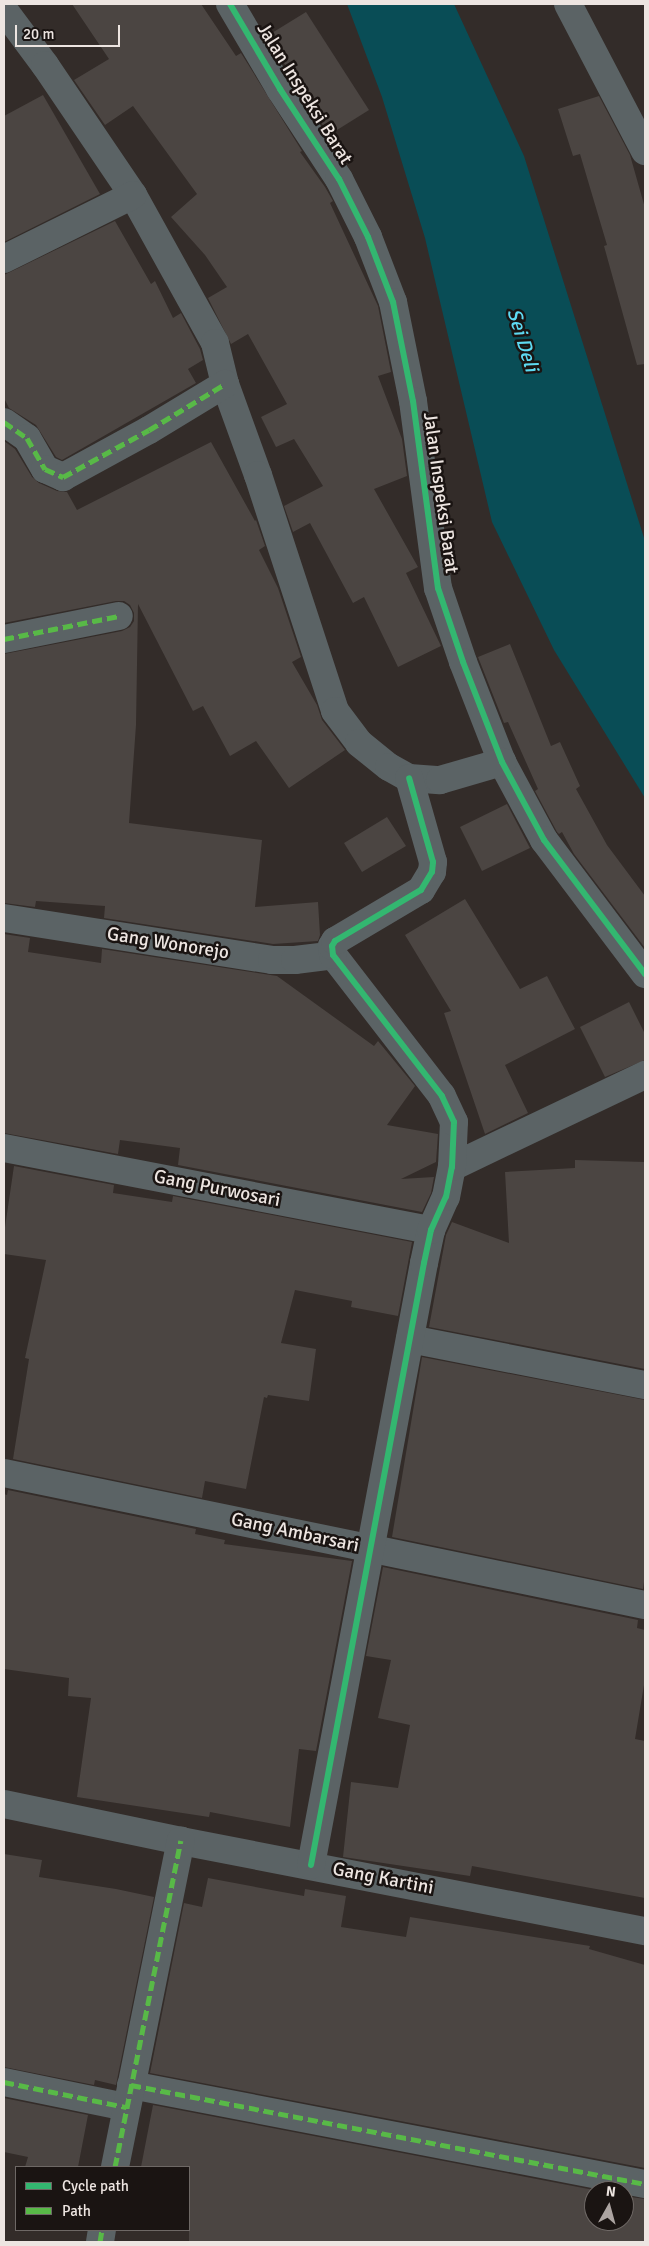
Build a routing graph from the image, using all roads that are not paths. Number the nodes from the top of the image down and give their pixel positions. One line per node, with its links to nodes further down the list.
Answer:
1 (230, 4): 11 (street, Jalan Inspeksi Barat)
2 (568, 4): 4 (street)
3 (4, 10): 5 (street)
4 (645, 151)
5 (133, 195): 6 (street); 7 (street)
6 (4, 258)
7 (224, 384): 8 (street); 12 (street)
8 (4, 422)
9 (119, 616): 10 (street)
10 (4, 640)
11 (502, 762): 12 (street); 15 (street, Jalan Inspeksi Barat)
12 (409, 778): 14 (street)
13 (4, 918): 14 (street, Gang Wonorejo)
14 (333, 954): 18 (street)
15 (645, 974)
16 (645, 1075): 18 (street)
17 (4, 1148): 19 (street, Gang Purwosari)
18 (452, 1166): 19 (street)
19 (431, 1230): 20 (street)
20 (410, 1339): 21 (street); 23 (street)
21 (645, 1385)
22 (4, 1473): 23 (street, Gang Ambarsari)
23 (370, 1548): 24 (street, Gang Ambarsari); 27 (street)
24 (645, 1605)
25 (4, 1804): 26 (street, Gang Kartini)
26 (181, 1841): 27 (street, Gang Kartini); 30 (street)
27 (310, 1865): 28 (street, Gang Kartini)
28 (645, 1931)
29 (4, 2082): 30 (street)
30 (128, 2096): 31 (street); 32 (street)
31 (114, 2166)
32 (645, 2184)

